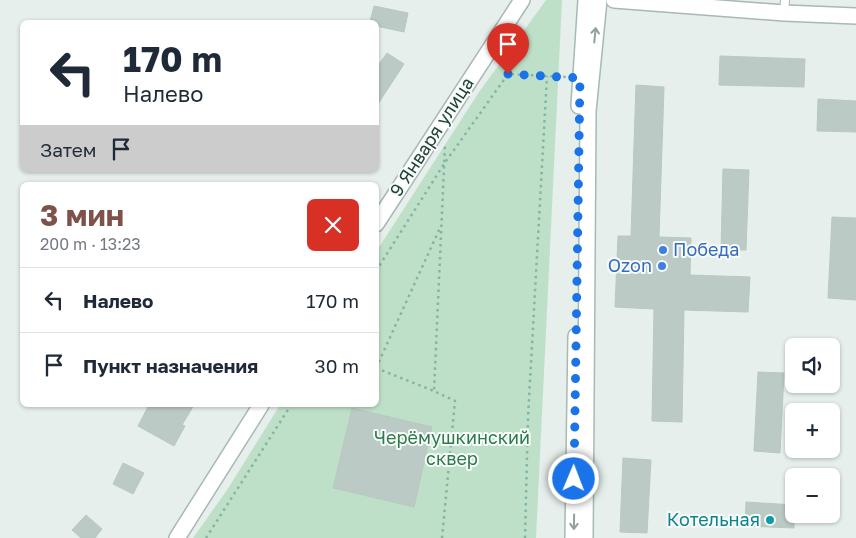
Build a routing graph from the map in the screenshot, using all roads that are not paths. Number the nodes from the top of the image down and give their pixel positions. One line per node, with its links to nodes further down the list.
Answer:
1 (522, 0): 7 (main road, 9 Января улица)
2 (586, 0): 10 (main road, one-way to 10)
3 (599, 0): 11 (main road, one-way to 3)
4 (614, 0): 5 (main road)
5 (785, 7): 6 (main road)
6 (856, 16)
7 (379, 219)
8 (260, 407): 9 (main road)
9 (177, 538)
10 (573, 538)
11 (586, 538)

